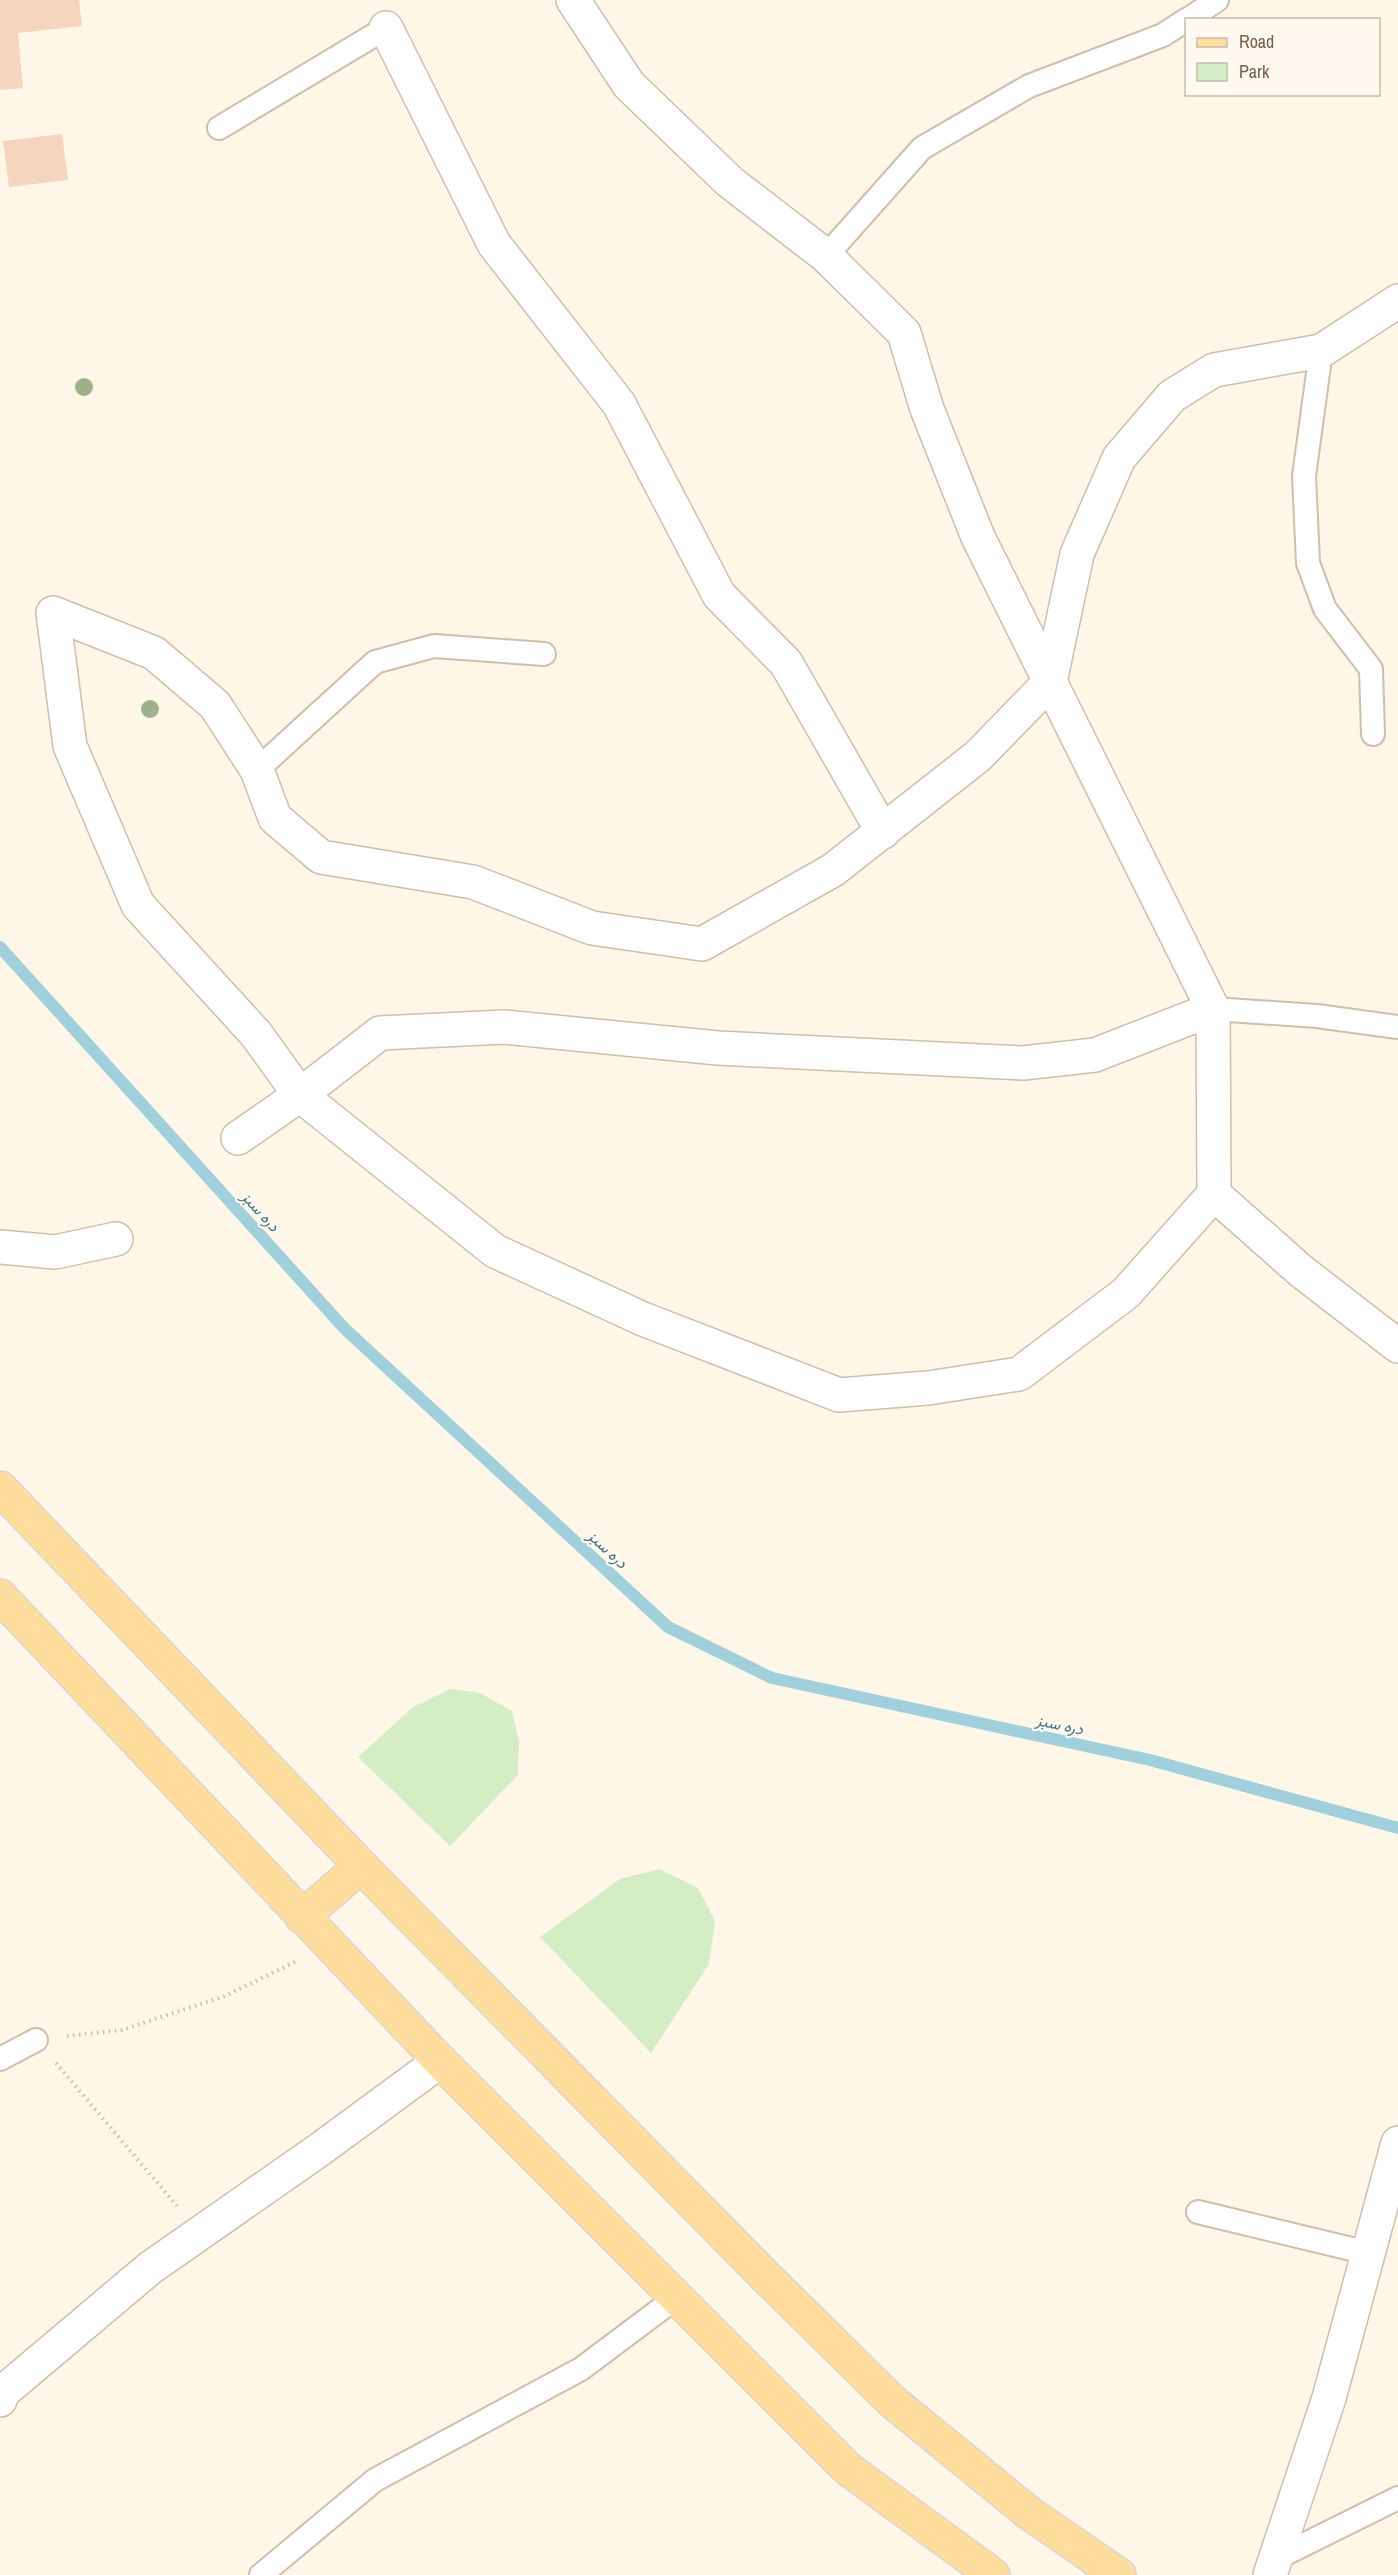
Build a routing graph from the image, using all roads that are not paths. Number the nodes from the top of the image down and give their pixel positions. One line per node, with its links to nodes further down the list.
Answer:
1 (573, 0): 7 (street)
2 (1217, 0): 3 (lane)
3 (1190, 18)
4 (1185, 21): 7 (lane)
5 (386, 28): 6 (lane); 14 (street)
6 (219, 129)
7 (826, 255): 11 (street)
8 (1398, 301): 9 (street)
9 (1321, 351): 11 (street); 12 (lane)
10 (544, 654): 13 (lane)
11 (1050, 682): 14 (street); 15 (street)
12 (1373, 734)
13 (257, 770): 14 (street); 17 (street)
14 (883, 832)
15 (1213, 1009): 16 (lane); 17 (street); 19 (street)
16 (1398, 1027)
17 (300, 1095): 18 (street); 19 (street)
18 (238, 1138)
19 (1214, 1194): 22 (street)
20 (116, 1239): 21 (street)
21 (0, 1247)
22 (1398, 1346)
23 (0, 1488): 25 (main road)
24 (0, 1596): 26 (main road)
25 (361, 1866): 26 (main road); 39 (main road)
26 (302, 1917): 29 (main road)
27 (36, 2040): 28 (lane)
28 (0, 2059)
29 (440, 2061): 33 (main road); 34 (street)
30 (1398, 2143): 32 (street)
31 (1198, 2212): 32 (lane)
32 (1368, 2253): 36 (street)
33 (677, 2297): 37 (lane); 38 (main road)
34 (1, 2394)
35 (1398, 2498): 36 (lane)
36 (1272, 2567)
37 (261, 2575)
38 (993, 2575)
39 (1119, 2575)

